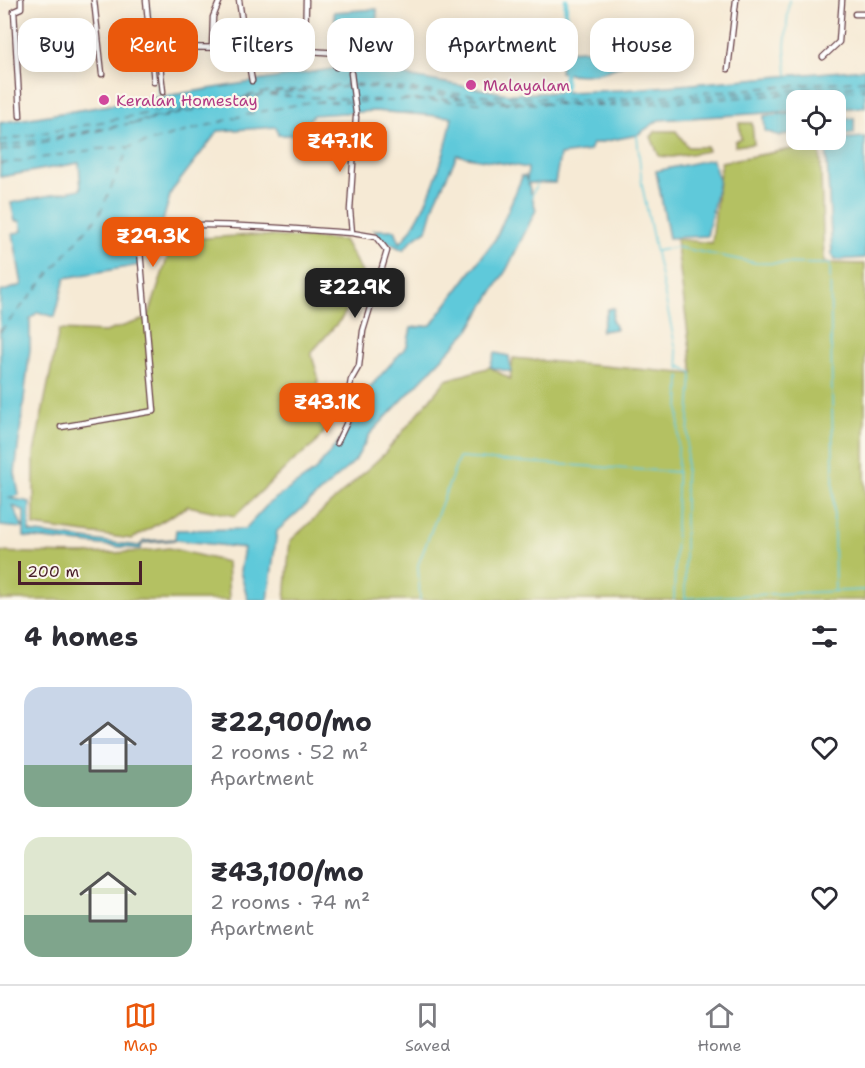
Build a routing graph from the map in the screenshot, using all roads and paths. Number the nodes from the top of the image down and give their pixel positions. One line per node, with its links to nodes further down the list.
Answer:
1 (21, 0): 23 (street)
2 (94, 0): 19 (street)
3 (146, 0): 21 (street)
4 (220, 0): 11 (street)
5 (239, 0): 12 (street)
6 (306, 0): 14 (street)
7 (736, 0): 16 (street)
8 (842, 0): 15 (street)
9 (855, 14): 10 (street)
10 (865, 14)
11 (213, 18)
12 (242, 18)
13 (210, 47): 22 (street)
14 (327, 52)
15 (822, 57)
16 (728, 69)
17 (250, 72): 20 (street)
18 (351, 73): 24 (street)
19 (102, 74)
20 (252, 81)
21 (154, 82)
22 (163, 92)
23 (20, 116)
24 (352, 233): 25 (street); 26 (street)
25 (61, 427)
26 (337, 443)

